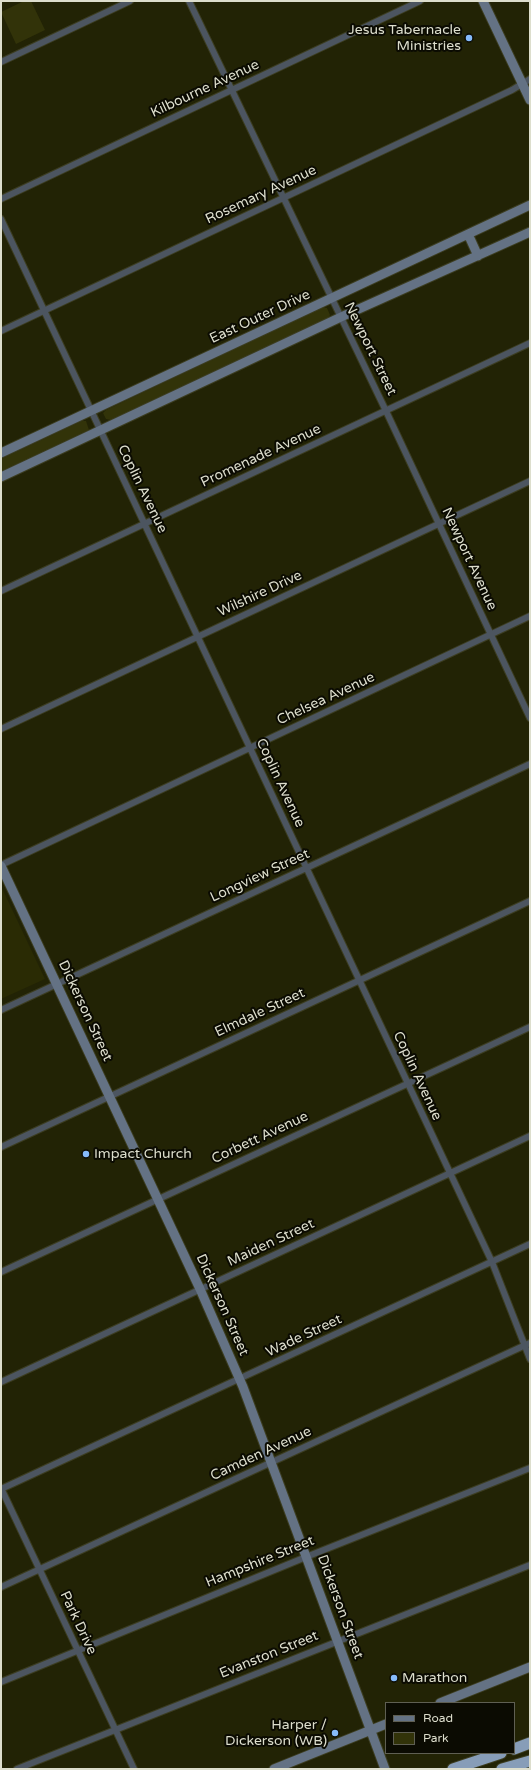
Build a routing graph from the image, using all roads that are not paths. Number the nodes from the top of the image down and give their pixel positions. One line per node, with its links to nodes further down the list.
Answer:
1 (130, 1): 5 (street)
2 (189, 1): 7 (street)
3 (420, 1): 7 (street, Kilbourne Avenue)
4 (483, 1): 6 (street)
5 (1, 62)
6 (526, 81): 8 (street); 9 (street, Rosemary Avenue)
7 (232, 90): 9 (street); 10 (street, Kilbourne Avenue)
8 (530, 100)
9 (283, 198): 16 (street); 17 (street, Rosemary Avenue)
10 (1, 199)
11 (530, 205): 14 (street, East Outer Drive)
12 (1, 219): 17 (street, Coplin Avenue)
13 (530, 232): 15 (street)
14 (468, 234): 15 (street); 16 (street, East Outer Drive)
15 (478, 256): 18 (street)
16 (332, 298): 18 (street, Newport Street); 21 (street, East Outer Drive)
17 (44, 310): 19 (street, Rosemary Avenue); 21 (street, Coplin Avenue)
18 (341, 317): 22 (street, Newport Street); 23 (street)
19 (1, 331)
20 (530, 343): 22 (street, Promenade Avenue)
21 (92, 411): 23 (street, Coplin Avenue); 24 (street, East Outer Drive)
22 (386, 411): 27 (street, Promenade Avenue); 28 (street, Newport Avenue)
23 (101, 430): 25 (street); 27 (street, Coplin Avenue)
24 (1, 453)
25 (1, 477)
26 (530, 481): 28 (street, Wilshire Drive)
27 (145, 523): 29 (street, Promenade Avenue); 32 (street, Coplin Avenue)
28 (439, 524): 31 (street, Newport Avenue); 32 (street, Wilshire Drive)
29 (1, 591)
30 (530, 616): 31 (street, Chelsea Avenue)
31 (491, 634): 33 (street, Newport Avenue); 35 (street, Chelsea Avenue)
32 (198, 636): 34 (street, Wilshire Drive); 35 (street, Coplin Avenue)
33 (530, 718)
34 (1, 729)
35 (250, 748): 37 (street, Chelsea Avenue); 38 (street, Coplin Avenue)
36 (530, 764): 38 (street, Longview Street)
37 (1, 865): 41 (street, Dickerson Street)
38 (306, 868): 40 (street, Coplin Avenue); 41 (street, Longview Street)
39 (530, 901): 40 (street, Elmdale Street)
40 (358, 981): 44 (street, Coplin Avenue); 45 (street, Elmdale Street)
41 (57, 984): 42 (street, Longview Street); 45 (street, Dickerson Street)
42 (1, 1010)
43 (530, 1027): 44 (street, Corbett Avenue)
44 (408, 1084): 48 (street, Coplin Avenue); 49 (street, Corbett Avenue)
45 (110, 1097): 47 (street, Elmdale Street); 49 (street, Dickerson Street)
46 (530, 1136): 48 (street, Maiden Street)
47 (1, 1147)
48 (450, 1173): 51 (street, Coplin Avenue); 53 (street, Maiden Street)
49 (158, 1199): 52 (street, Corbett Avenue); 53 (street, Dickerson Street)
50 (530, 1244): 51 (street, Wade Street)
51 (492, 1262): 54 (street, Coplin Avenue); 56 (street, Wade Street)
52 (1, 1272)
53 (200, 1289): 56 (street, Dickerson Street); 57 (street, Maiden Street)
54 (527, 1344): 55 (street, Coplin Avenue); 58 (street, Camden Avenue)
55 (530, 1360)
56 (240, 1379): 58 (street, Dickerson Street); 60 (street, Wade Street)
57 (1, 1382)
58 (272, 1462): 61 (street, Dickerson Street); 63 (street, Camden Avenue)
59 (530, 1468): 61 (street, Hampshire Street)
60 (1, 1488): 63 (street, Park Drive)
61 (306, 1557): 65 (street, Dickerson Street); 66 (street, Hampshire Street)
62 (530, 1564): 65 (street, Evanston Street)
63 (39, 1569): 64 (street, Camden Avenue); 66 (street, Park Drive)
64 (1, 1587)
65 (338, 1641): 72 (street, Evanston Street); 73 (street, Dickerson Street)
66 (77, 1649): 68 (street, Hampshire Street); 72 (street, Park Drive)
67 (530, 1667): 69 (street)
68 (1, 1682)
69 (457, 1700): 70 (street)
70 (446, 1702)
71 (385, 1724): 73 (street)
72 (115, 1730): 78 (street, Evanston Street); 79 (street, Park Drive)
73 (370, 1730): 80 (street); 81 (street, Dickerson Street)
74 (530, 1744): 75 (highway)
75 (515, 1749)
76 (498, 1754): 82 (highway)
77 (530, 1761): 83 (highway)
78 (17, 1769)
79 (134, 1769)
80 (274, 1769)
81 (385, 1769)
82 (452, 1769)
83 (502, 1769)

